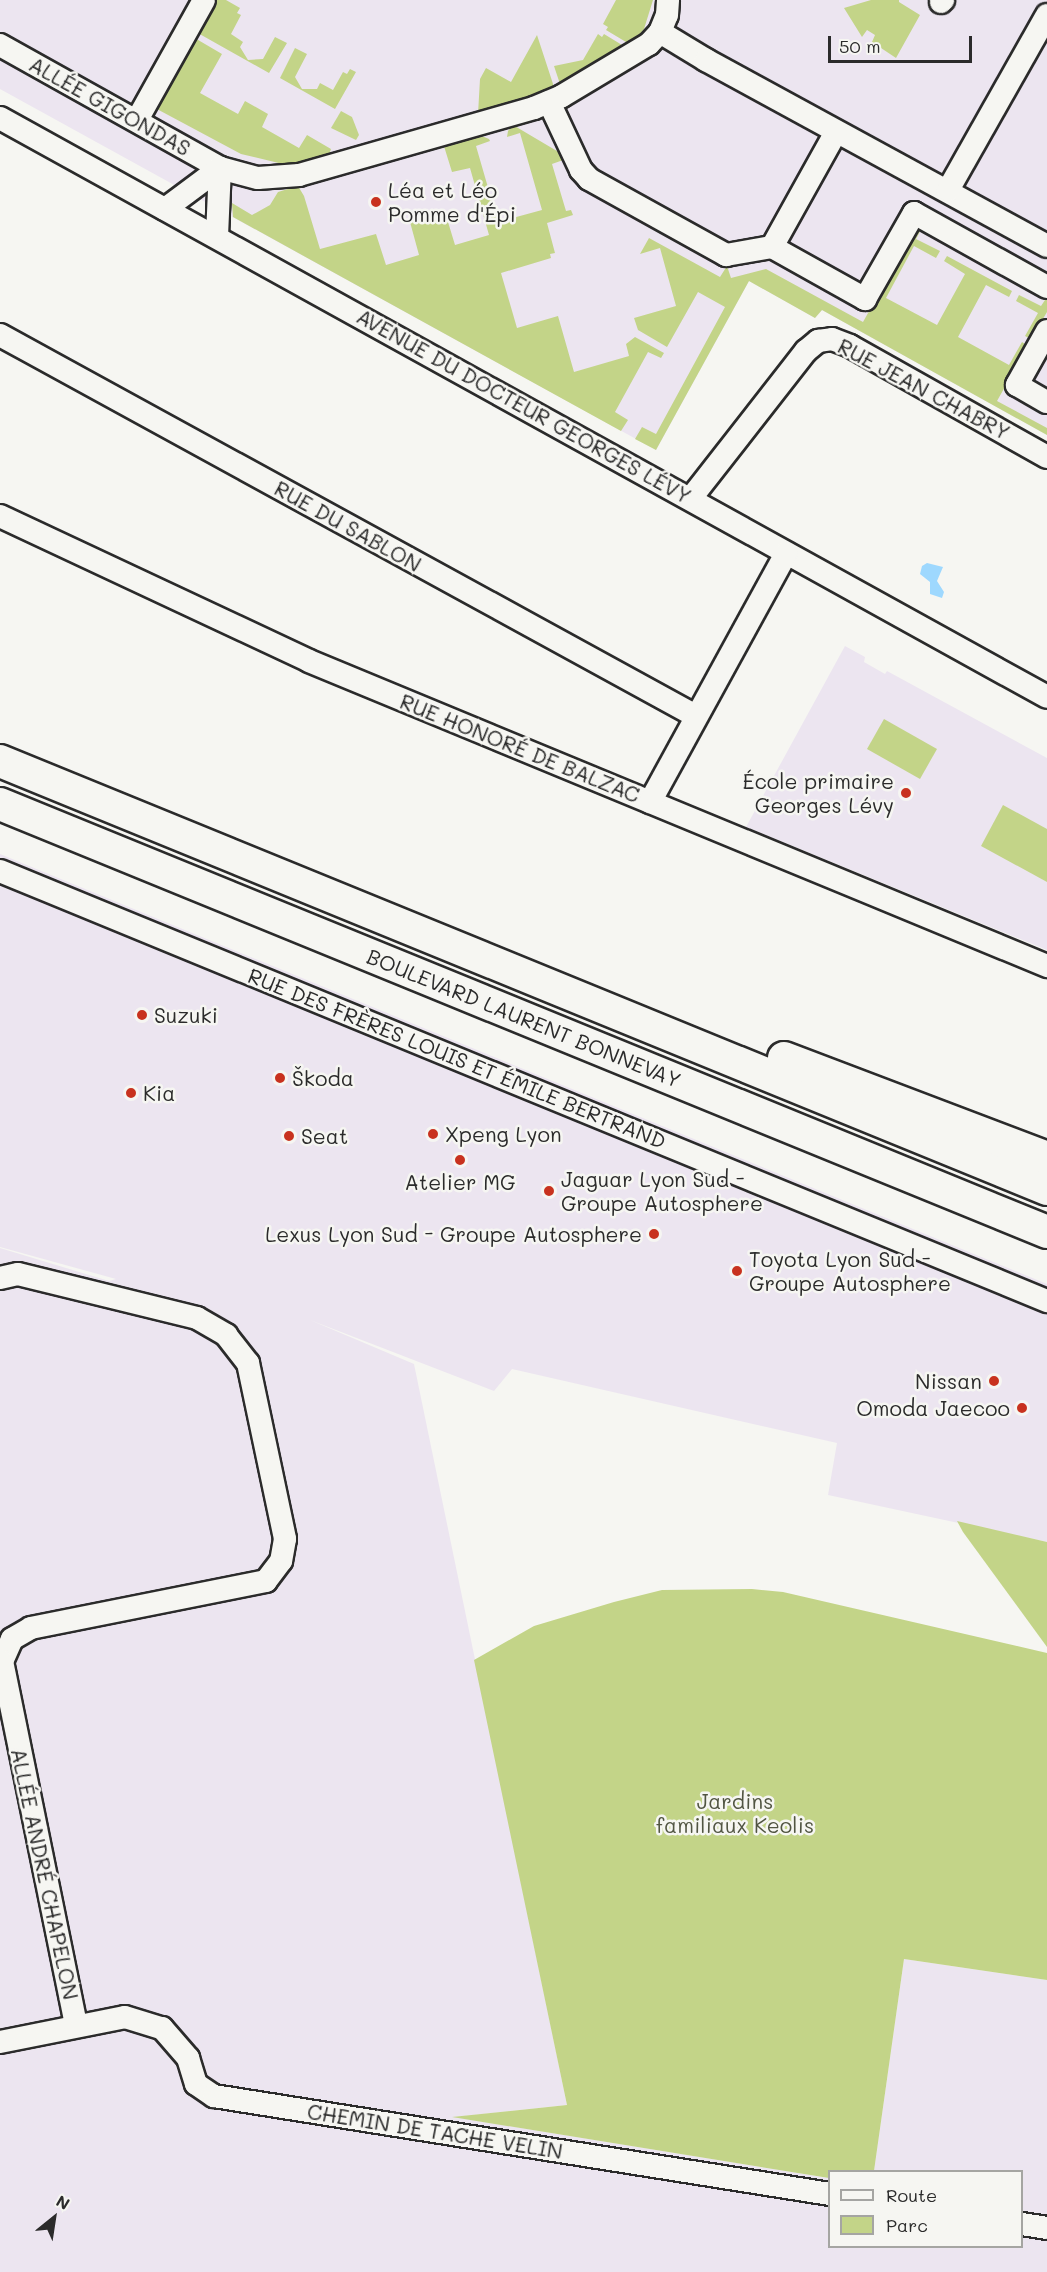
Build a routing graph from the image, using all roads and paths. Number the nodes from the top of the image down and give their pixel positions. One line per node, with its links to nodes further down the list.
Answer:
1 (204, 0): 8 (street)
2 (668, 0): 4 (street)
3 (1047, 15): 11 (street)
4 (660, 32): 6 (street, ALLÉE GIGONDAS); 9 (street)
5 (0, 45): 8 (street, ALLÉE GIGONDAS)
6 (549, 102): 10 (street, ALLÉE GIGONDAS); 16 (street)
7 (0, 118): 12 (street, AVENUE DU DOCTEUR GEORGES LÉVY)
8 (137, 120): 10 (street, ALLÉE GIGONDAS)
9 (836, 132): 11 (street); 16 (street)
10 (220, 168): 12 (street); 14 (street)
11 (938, 187): 13 (street); 15 (street)
12 (165, 208): 14 (street, AVENUE DU DOCTEUR GEORGES LÉVY)
13 (915, 213): 16 (street); 17 (street)
14 (217, 236): 22 (street, AVENUE DU DOCTEUR GEORGES LÉVY)
15 (1047, 246)
16 (772, 247)
17 (1047, 287)
18 (1047, 331): 20 (street)
19 (0, 335): 26 (street, RUE DU SABLON)
20 (1047, 402)
21 (1047, 458): 22 (street, RUE JEAN CHABRY)
22 (691, 498): 24 (street, AVENUE DU DOCTEUR GEORGES LÉVY)
23 (0, 516): 28 (street, RUE HONORÉ DE BALZAC)
24 (786, 554): 25 (street, AVENUE DU DOCTEUR GEORGES LÉVY); 26 (street)
25 (1047, 697)
26 (696, 716): 28 (street)
27 (0, 761): 34 (highway, BOULEVARD LAURENT BONNEVAY)
28 (650, 802): 33 (street, RUE HONORÉ DE BALZAC)
29 (0, 804): 31 (highway, BOULEVARD LAURENT BONNEVAY)
30 (0, 827): 31 (highway)
31 (162, 870): 37 (highway, BOULEVARD LAURENT BONNEVAY)
32 (0, 871): 41 (street, RUE DES FRÈRES LOUIS ET ÉMILE BERTRAND)
33 (1047, 966)
34 (618, 1012): 35 (highway); 36 (highway, BOULEVARD LAURENT BONNEVAY)
35 (1047, 1158)
36 (1047, 1189)
37 (987, 1207): 38 (highway, BOULEVARD LAURENT BONNEVAY); 39 (highway)
38 (1047, 1232)
39 (1047, 1253)
40 (0, 1278): 42 (street, ALLÉE ANDRÉ CHAPELON)
41 (1047, 1301)
42 (76, 2026): 43 (street, CHEMIN DE TACHE VELIN); 44 (street, CHEMIN DE TACHE VELIN)
43 (0, 2042)
44 (828, 2194)
45 (1023, 2224): 46 (street)
46 (1047, 2228)

